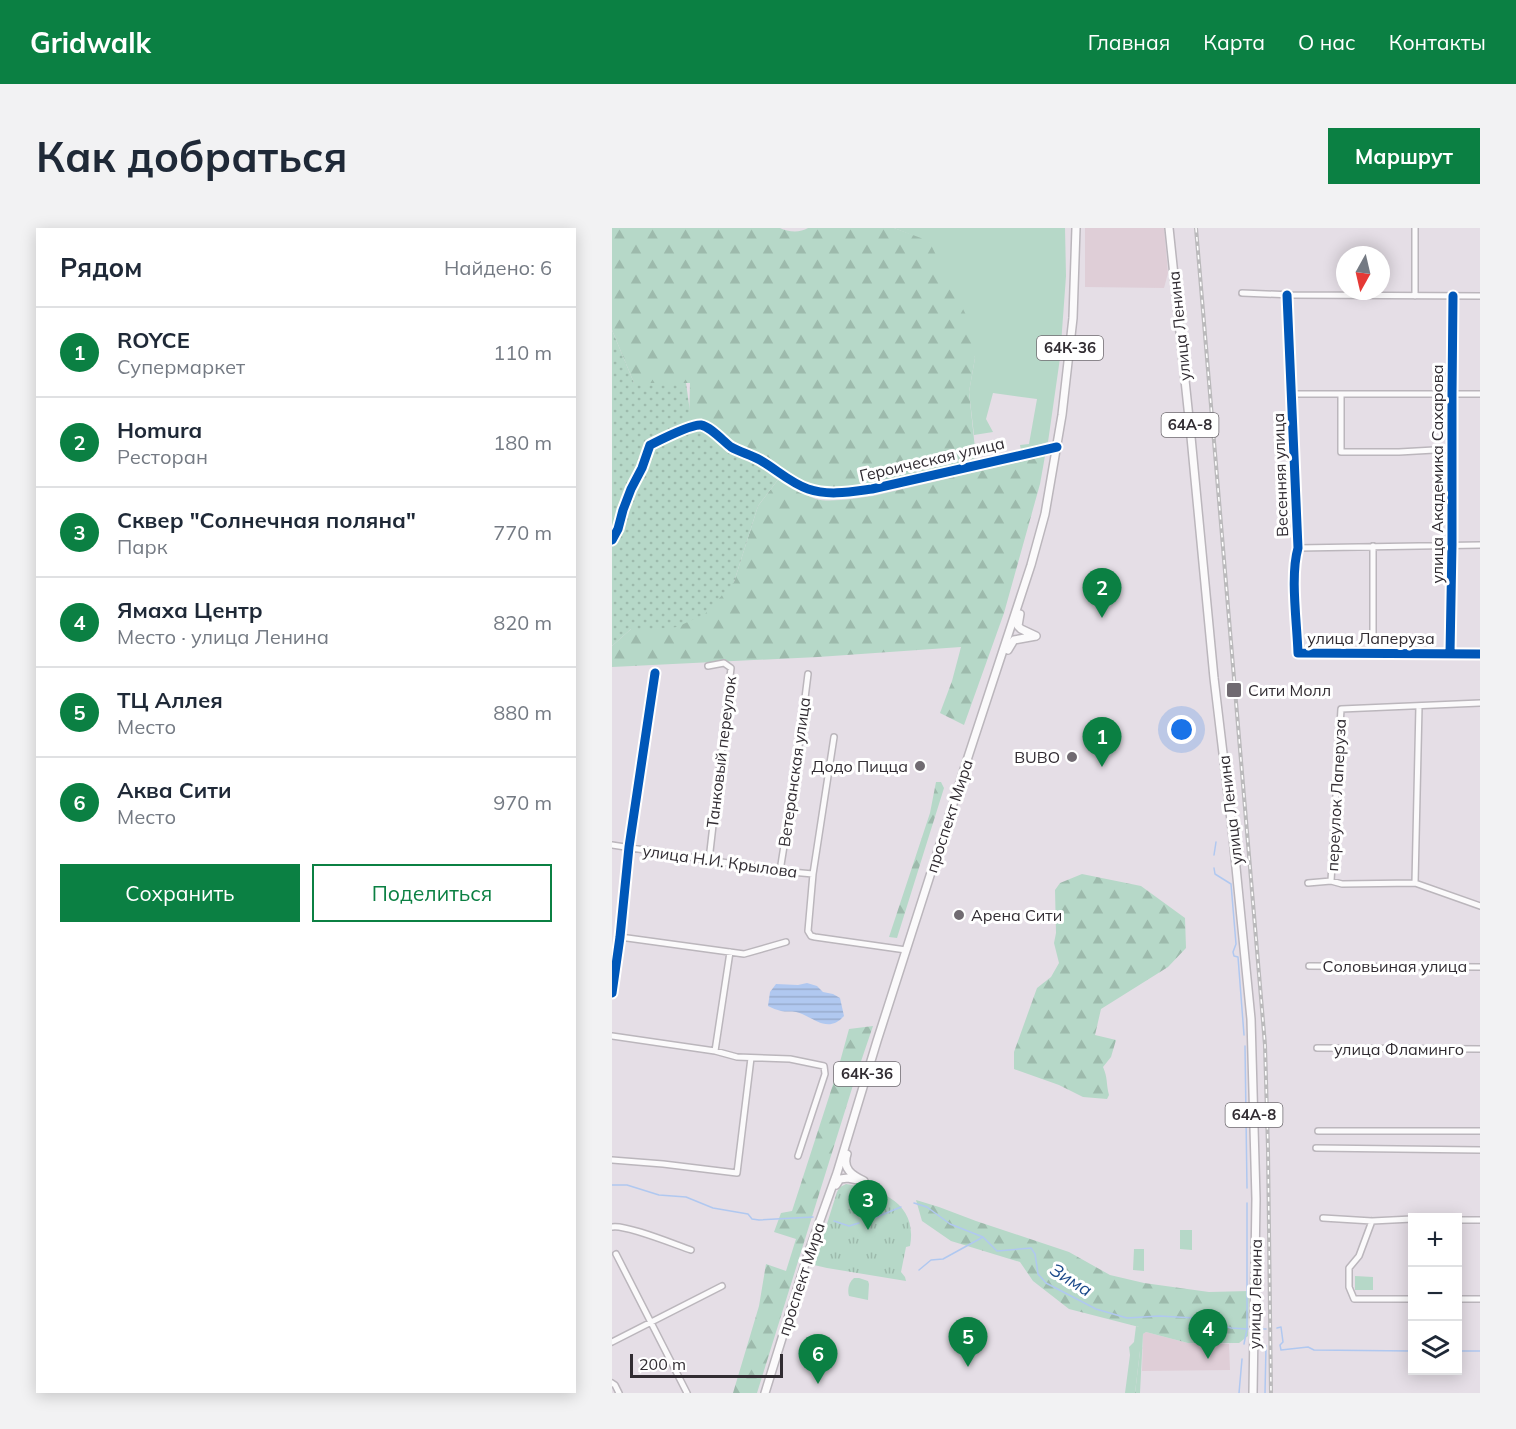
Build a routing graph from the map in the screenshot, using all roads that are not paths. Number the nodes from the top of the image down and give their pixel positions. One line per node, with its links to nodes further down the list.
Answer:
1 (1076, 228): 13 (main road, проспект Мира / 64К-36)
2 (1169, 228): 83 (main road, улица Ленина / 64А-8)
3 (1415, 228): 6 (street)
4 (1242, 293): 5 (street)
5 (1287, 295): 6 (street); 9 (street, Весенняя улица)
6 (1415, 296): 7 (street)
7 (1453, 296): 8 (street); 11 (street, улица Академика Сахарова)
8 (1480, 296)
9 (1291, 394): 10 (street); 19 (street, Весенняя улица)
10 (1341, 394): 11 (street); 14 (street)
11 (1452, 394): 12 (street); 14 (street, улица Академика Сахарова)
12 (1480, 394)
13 (1057, 447): 15 (street, Героическая улица); 20 (main road, проспект Мира / 64К-36)
14 (1452, 449): 16 (street, улица Академика Сахарова)
15 (612, 540)
16 (1452, 545): 17 (street); 18 (street); 25 (street, улица Академика Сахарова)
17 (1480, 545)
18 (1373, 546): 19 (street); 23 (street)
19 (1298, 548): 24 (street, Весенняя улица)
20 (1023, 592): 21 (main road, проспект Мира / 64К-36); 22 (main road)
21 (1010, 633): 22 (main road); 29 (main road, проспект Мира / 64К-36)
22 (1037, 636): 29 (main road)
23 (1373, 652): 24 (street, улица Лаперуза); 25 (street, улица Лаперуза)
24 (1298, 653)
25 (1450, 653): 26 (street, улица Лаперуза)
26 (1480, 654)
27 (708, 666): 36 (street, Танковый переулок)
28 (655, 673): 35 (street)
29 (996, 673): 45 (main road, проспект Мира / 64К-36)
30 (808, 674): 37 (street, Ветеранская улица)
31 (1480, 703): 32 (street)
32 (1419, 706): 39 (street, переулок Лаперуза); 41 (street)
33 (834, 737): 38 (street)
34 (612, 845): 35 (street, улица Н.И. Крылова)
35 (628, 847): 36 (street, улица Н.И. Крылова); 43 (street)
36 (709, 860): 37 (street, улица Н.И. Крылова)
37 (780, 871): 38 (street, улица Н.И. Крылова)
38 (813, 874): 45 (street, улица Н.И. Крылова)
39 (1331, 881): 40 (street); 41 (street)
40 (1308, 883)
41 (1415, 883): 42 (street)
42 (1480, 906)
43 (620, 937): 46 (street); 49 (street)
44 (786, 942): 46 (street)
45 (906, 951): 55 (main road, проспект Мира / 64К-36)
46 (730, 952): 53 (street)
47 (1309, 966): 48 (street, Соловьиная улица)
48 (1480, 967)
49 (612, 993)
50 (612, 1036): 53 (street)
51 (1317, 1048): 52 (street, улица Фламинго)
52 (1480, 1049)
53 (715, 1051): 54 (street)
54 (751, 1058): 60 (street); 61 (street)
55 (852, 1126): 62 (main road, проспект Мира / 64К-36); 63 (main road)
56 (1318, 1131): 57 (street)
57 (1480, 1131)
58 (1316, 1148): 59 (street)
59 (1480, 1150)
60 (798, 1156)
61 (612, 1160)
62 (837, 1173): 63 (main road); 64 (main road, проспект Мира / 64К-36)
63 (864, 1181): 64 (main road)
64 (825, 1209): 82 (main road, проспект Мира / 64К-36)
65 (1323, 1218): 69 (street)
66 (1408, 1220): 69 (street)
67 (1462, 1220): 68 (street)
68 (1480, 1220)
69 (1372, 1221): 74 (street)
70 (612, 1227): 71 (street)
71 (691, 1250)
72 (616, 1254): 77 (street)
73 (722, 1286): 77 (street)
74 (1408, 1299)
75 (1462, 1299): 76 (street)
76 (1480, 1299)
77 (651, 1321): 78 (street); 81 (street)
78 (612, 1342)
79 (612, 1383): 80 (street)
80 (619, 1393)
81 (687, 1393)
82 (765, 1393)
83 (1253, 1393)

